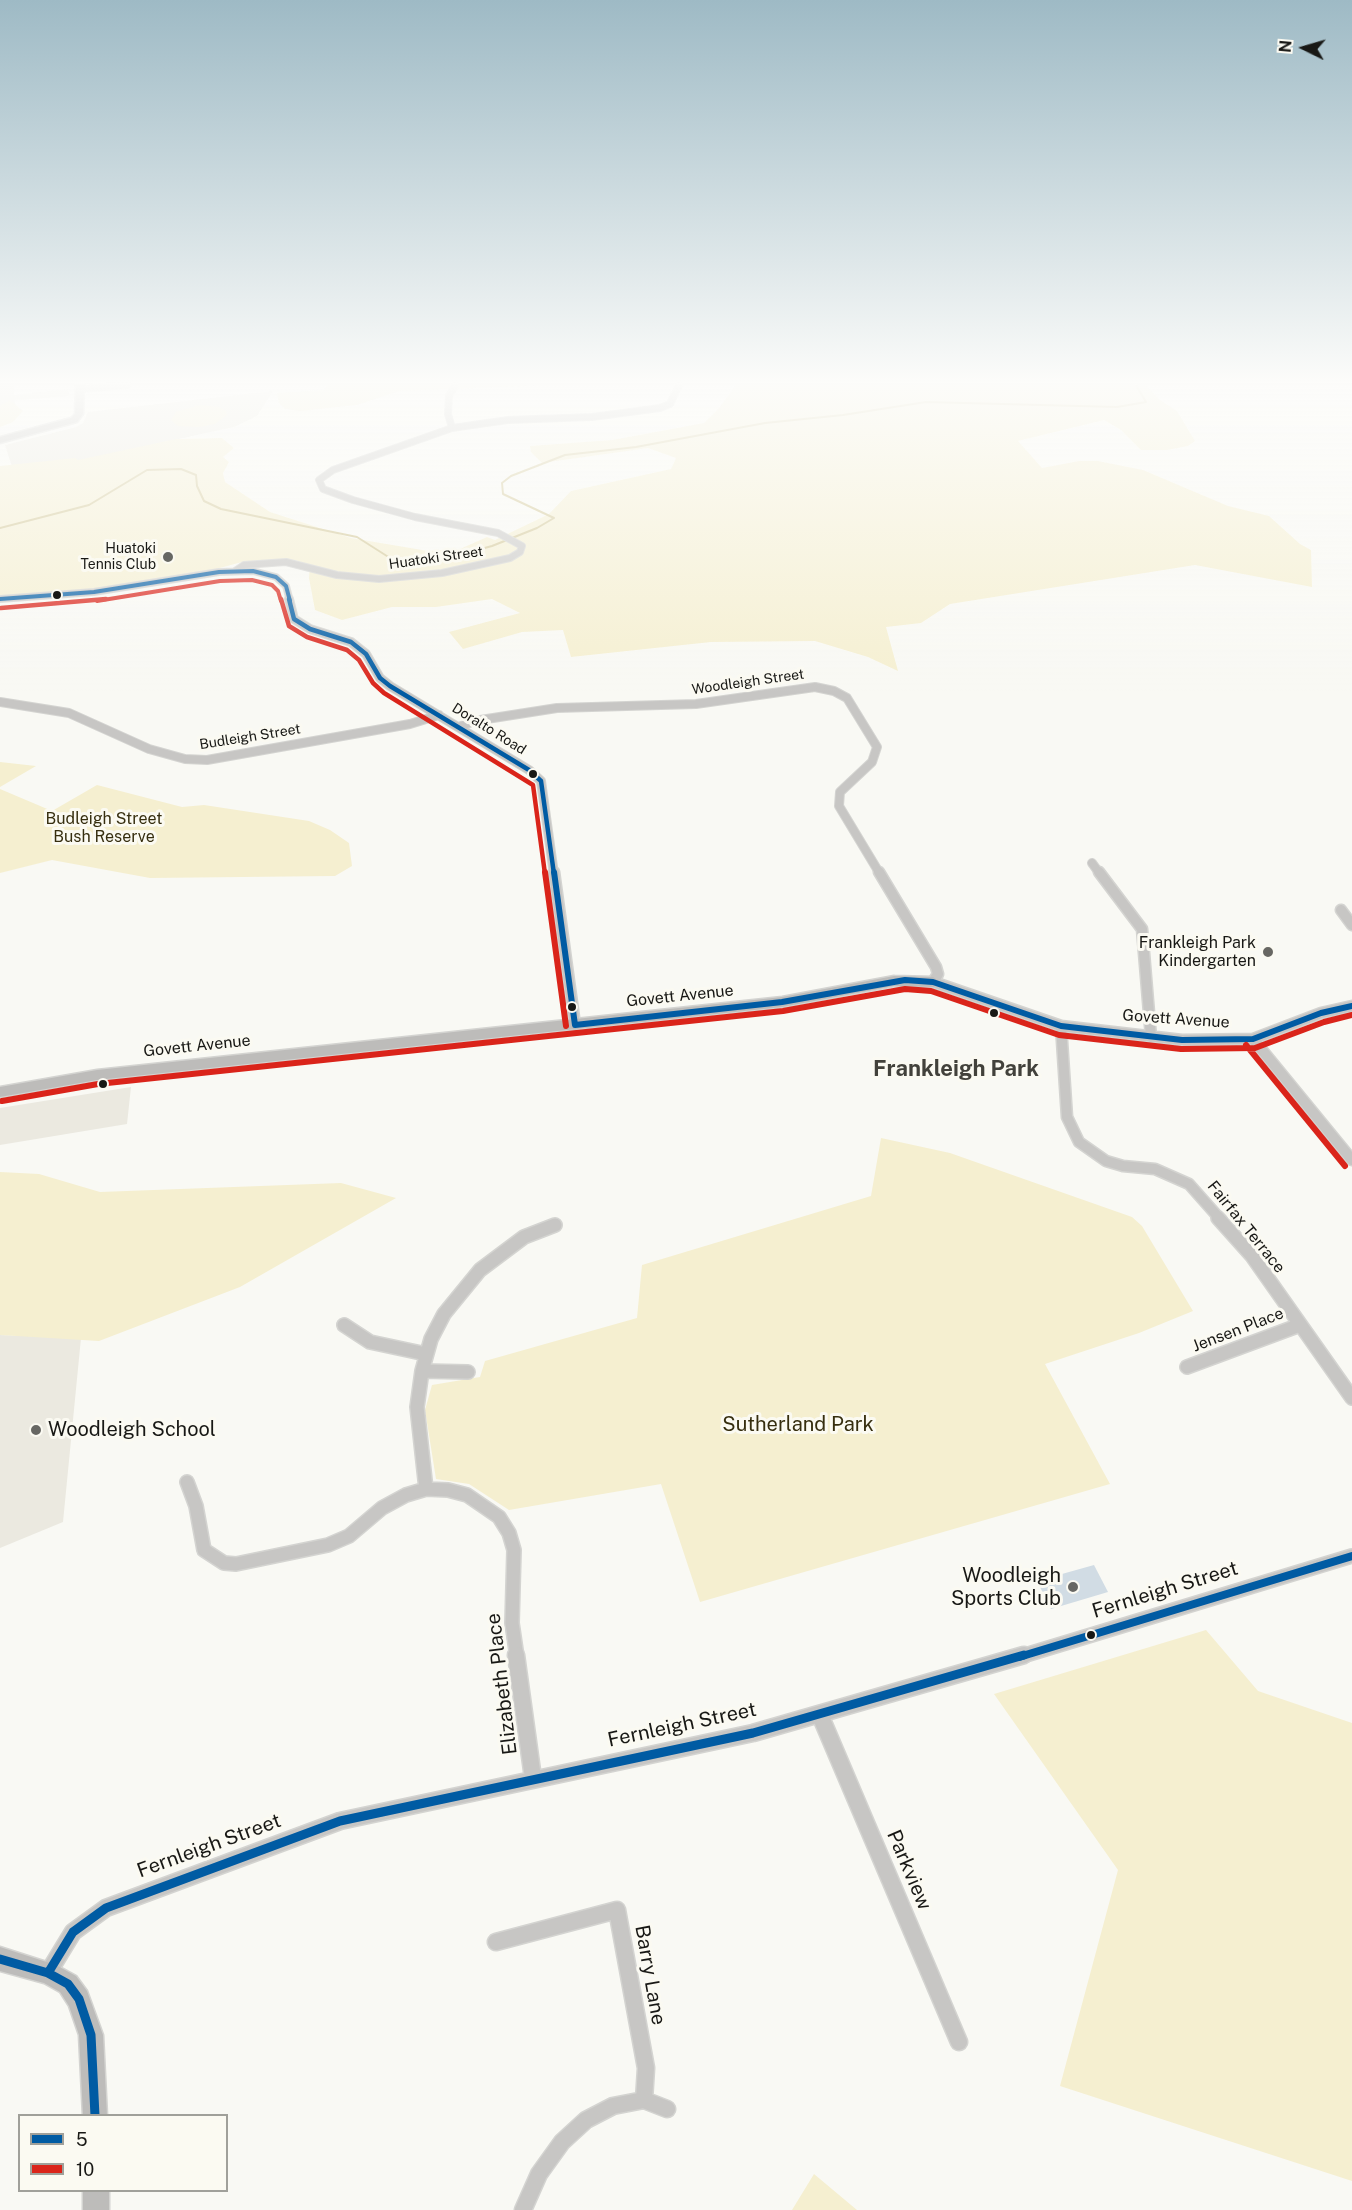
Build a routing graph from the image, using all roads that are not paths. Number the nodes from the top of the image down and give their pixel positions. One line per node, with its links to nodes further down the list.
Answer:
1 (324, 488): 2 (street, Huatoki Street)
2 (235, 571): 3 (street, Huatoki Street); 5 (street, Doralto Road)
3 (0, 599)
4 (0, 702): 5 (street, Budleigh Street)
5 (439, 715): 6 (street, Doralto Road)
6 (459, 727): 10 (street, Woodleigh Street); 12 (street, Doralto Road)
7 (1092, 863): 14 (street)
8 (1341, 910): 9 (street)
9 (1352, 925)
10 (933, 982): 12 (street, Govett Avenue); 13 (street, Govett Avenue)
11 (1352, 1006): 15 (street, Govett Avenue)
12 (575, 1025): 16 (street, Govett Avenue)
13 (1061, 1026): 14 (street, Govett Avenue); 20 (street, Fairfax Terrace)
14 (1151, 1037): 15 (street, Govett Avenue)
15 (1253, 1039): 17 (street)
16 (0, 1092)
17 (1352, 1160)
18 (555, 1225): 21 (street)
19 (344, 1325): 21 (street)
20 (1300, 1325): 22 (street, Jensen Place); 25 (street, Fairfax Terrace)
21 (426, 1354): 23 (street)
22 (1187, 1367)
23 (422, 1371): 24 (street); 27 (street)
24 (468, 1371)
25 (1352, 1398)
26 (187, 1482): 27 (street)
27 (426, 1489): 30 (street, Elizabeth Place)
28 (1352, 1556): 29 (street, Fernleigh Street)
29 (820, 1715): 30 (street, Fernleigh Street); 34 (street, Parkview)
30 (533, 1778): 33 (street, Fernleigh Street)
31 (496, 1942): 35 (street, Barry Lane)
32 (0, 1959): 33 (street)
33 (48, 1973): 37 (street)
34 (959, 2042)
35 (644, 2100): 36 (street); 40 (street)
36 (667, 2109)
37 (95, 2114)
38 (96, 2192): 39 (street)
39 (96, 2210)
40 (523, 2210)

